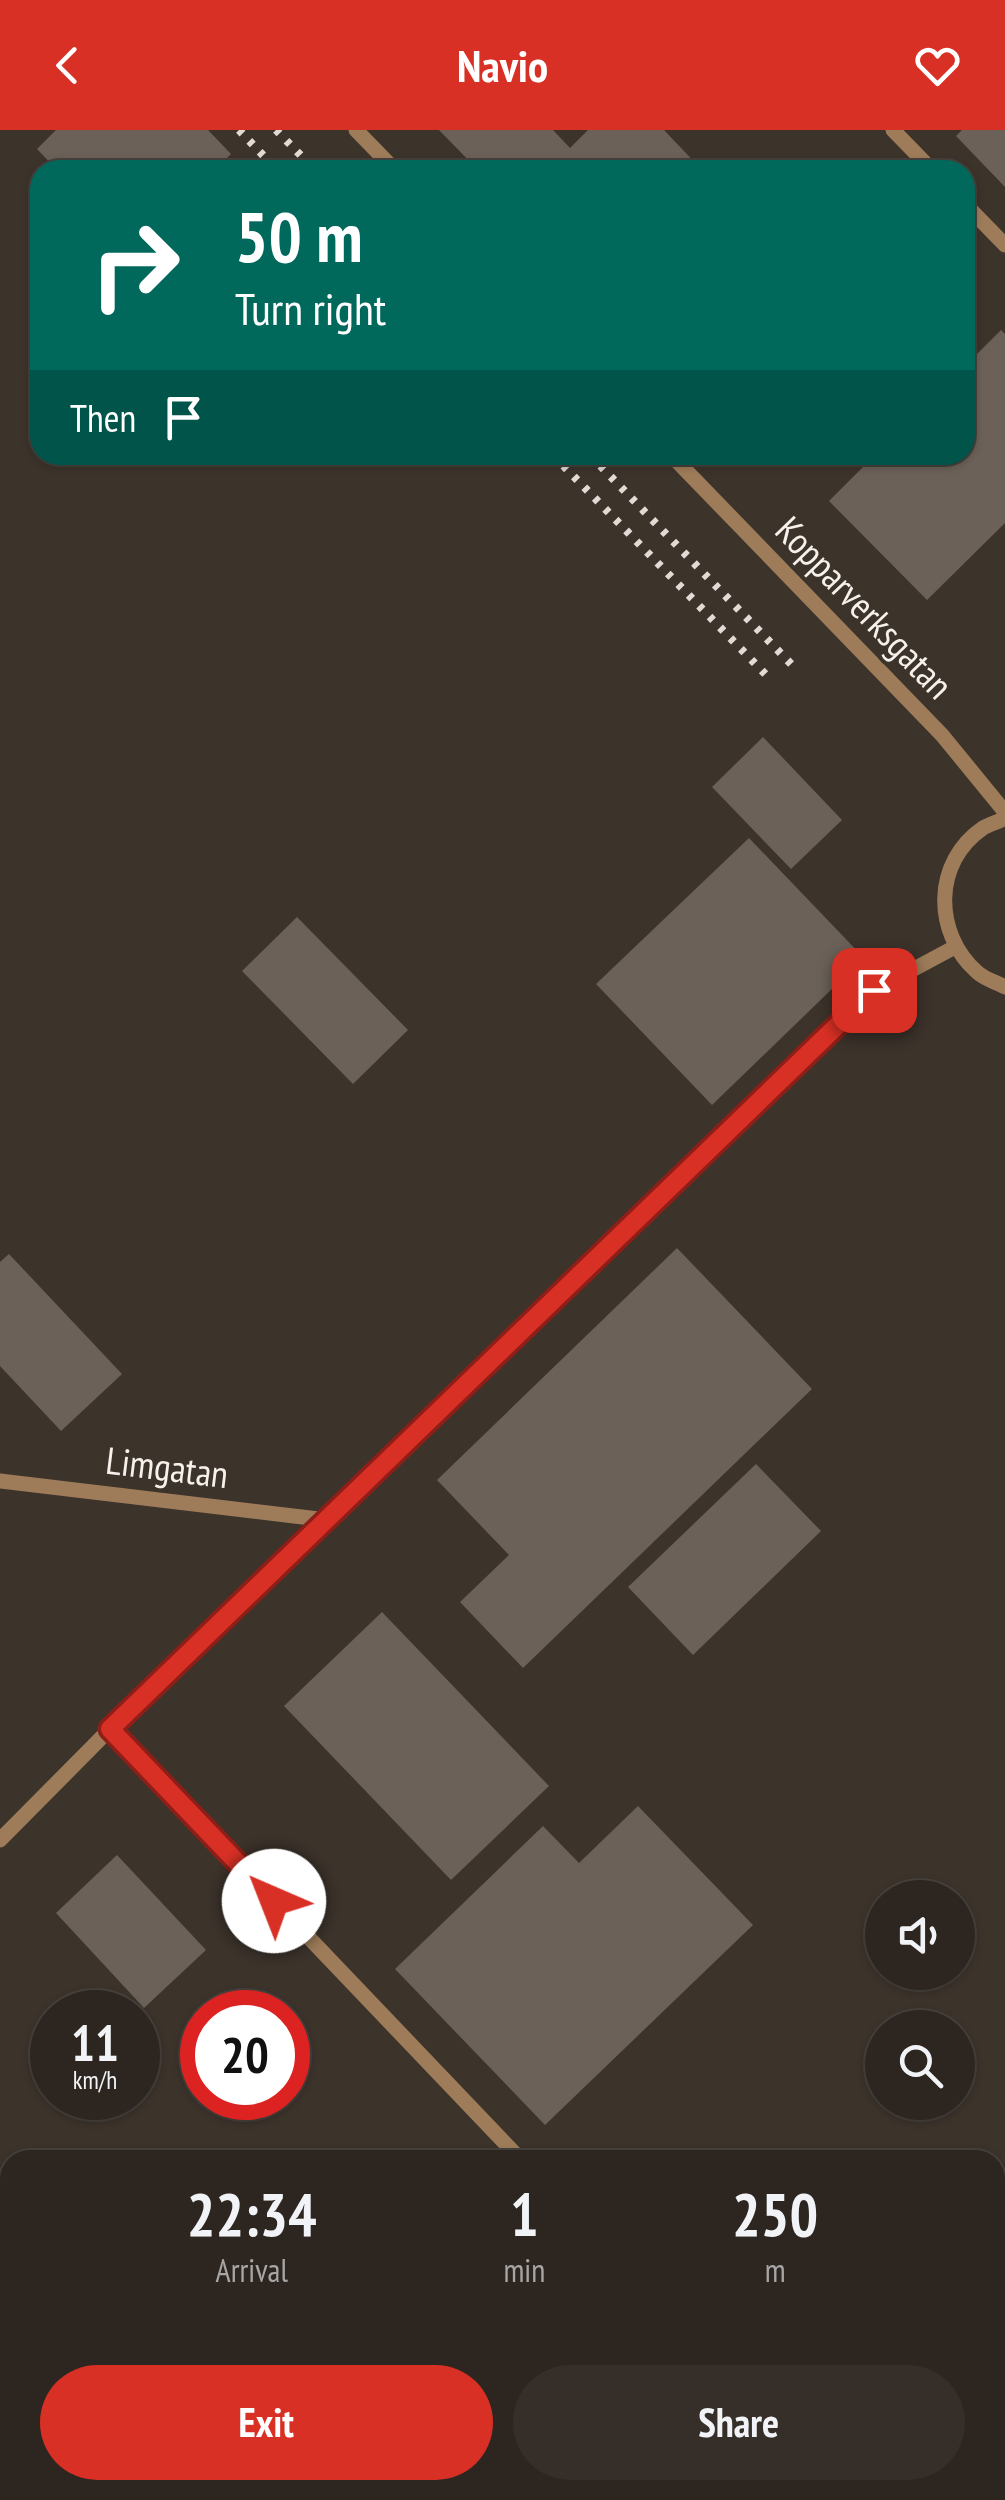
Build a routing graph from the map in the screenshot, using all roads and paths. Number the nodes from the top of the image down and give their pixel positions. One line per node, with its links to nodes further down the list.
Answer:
1 (356, 130): 3 (lane)
2 (894, 130): 4 (lane)
3 (385, 160)
4 (922, 160)
5 (975, 214): 6 (lane)
6 (1005, 246)
7 (681, 465): 8 (lane, Kopparverksgatan)
8 (1005, 815): 9 (lane)
9 (956, 947): 10 (lane); 12 (lane)
10 (1005, 986)
11 (0, 1482): 12 (lane, Limgatan)
12 (326, 1520): 13 (lane)
13 (110, 1729): 14 (lane); 15 (lane)
14 (0, 1840)
15 (511, 2150)

